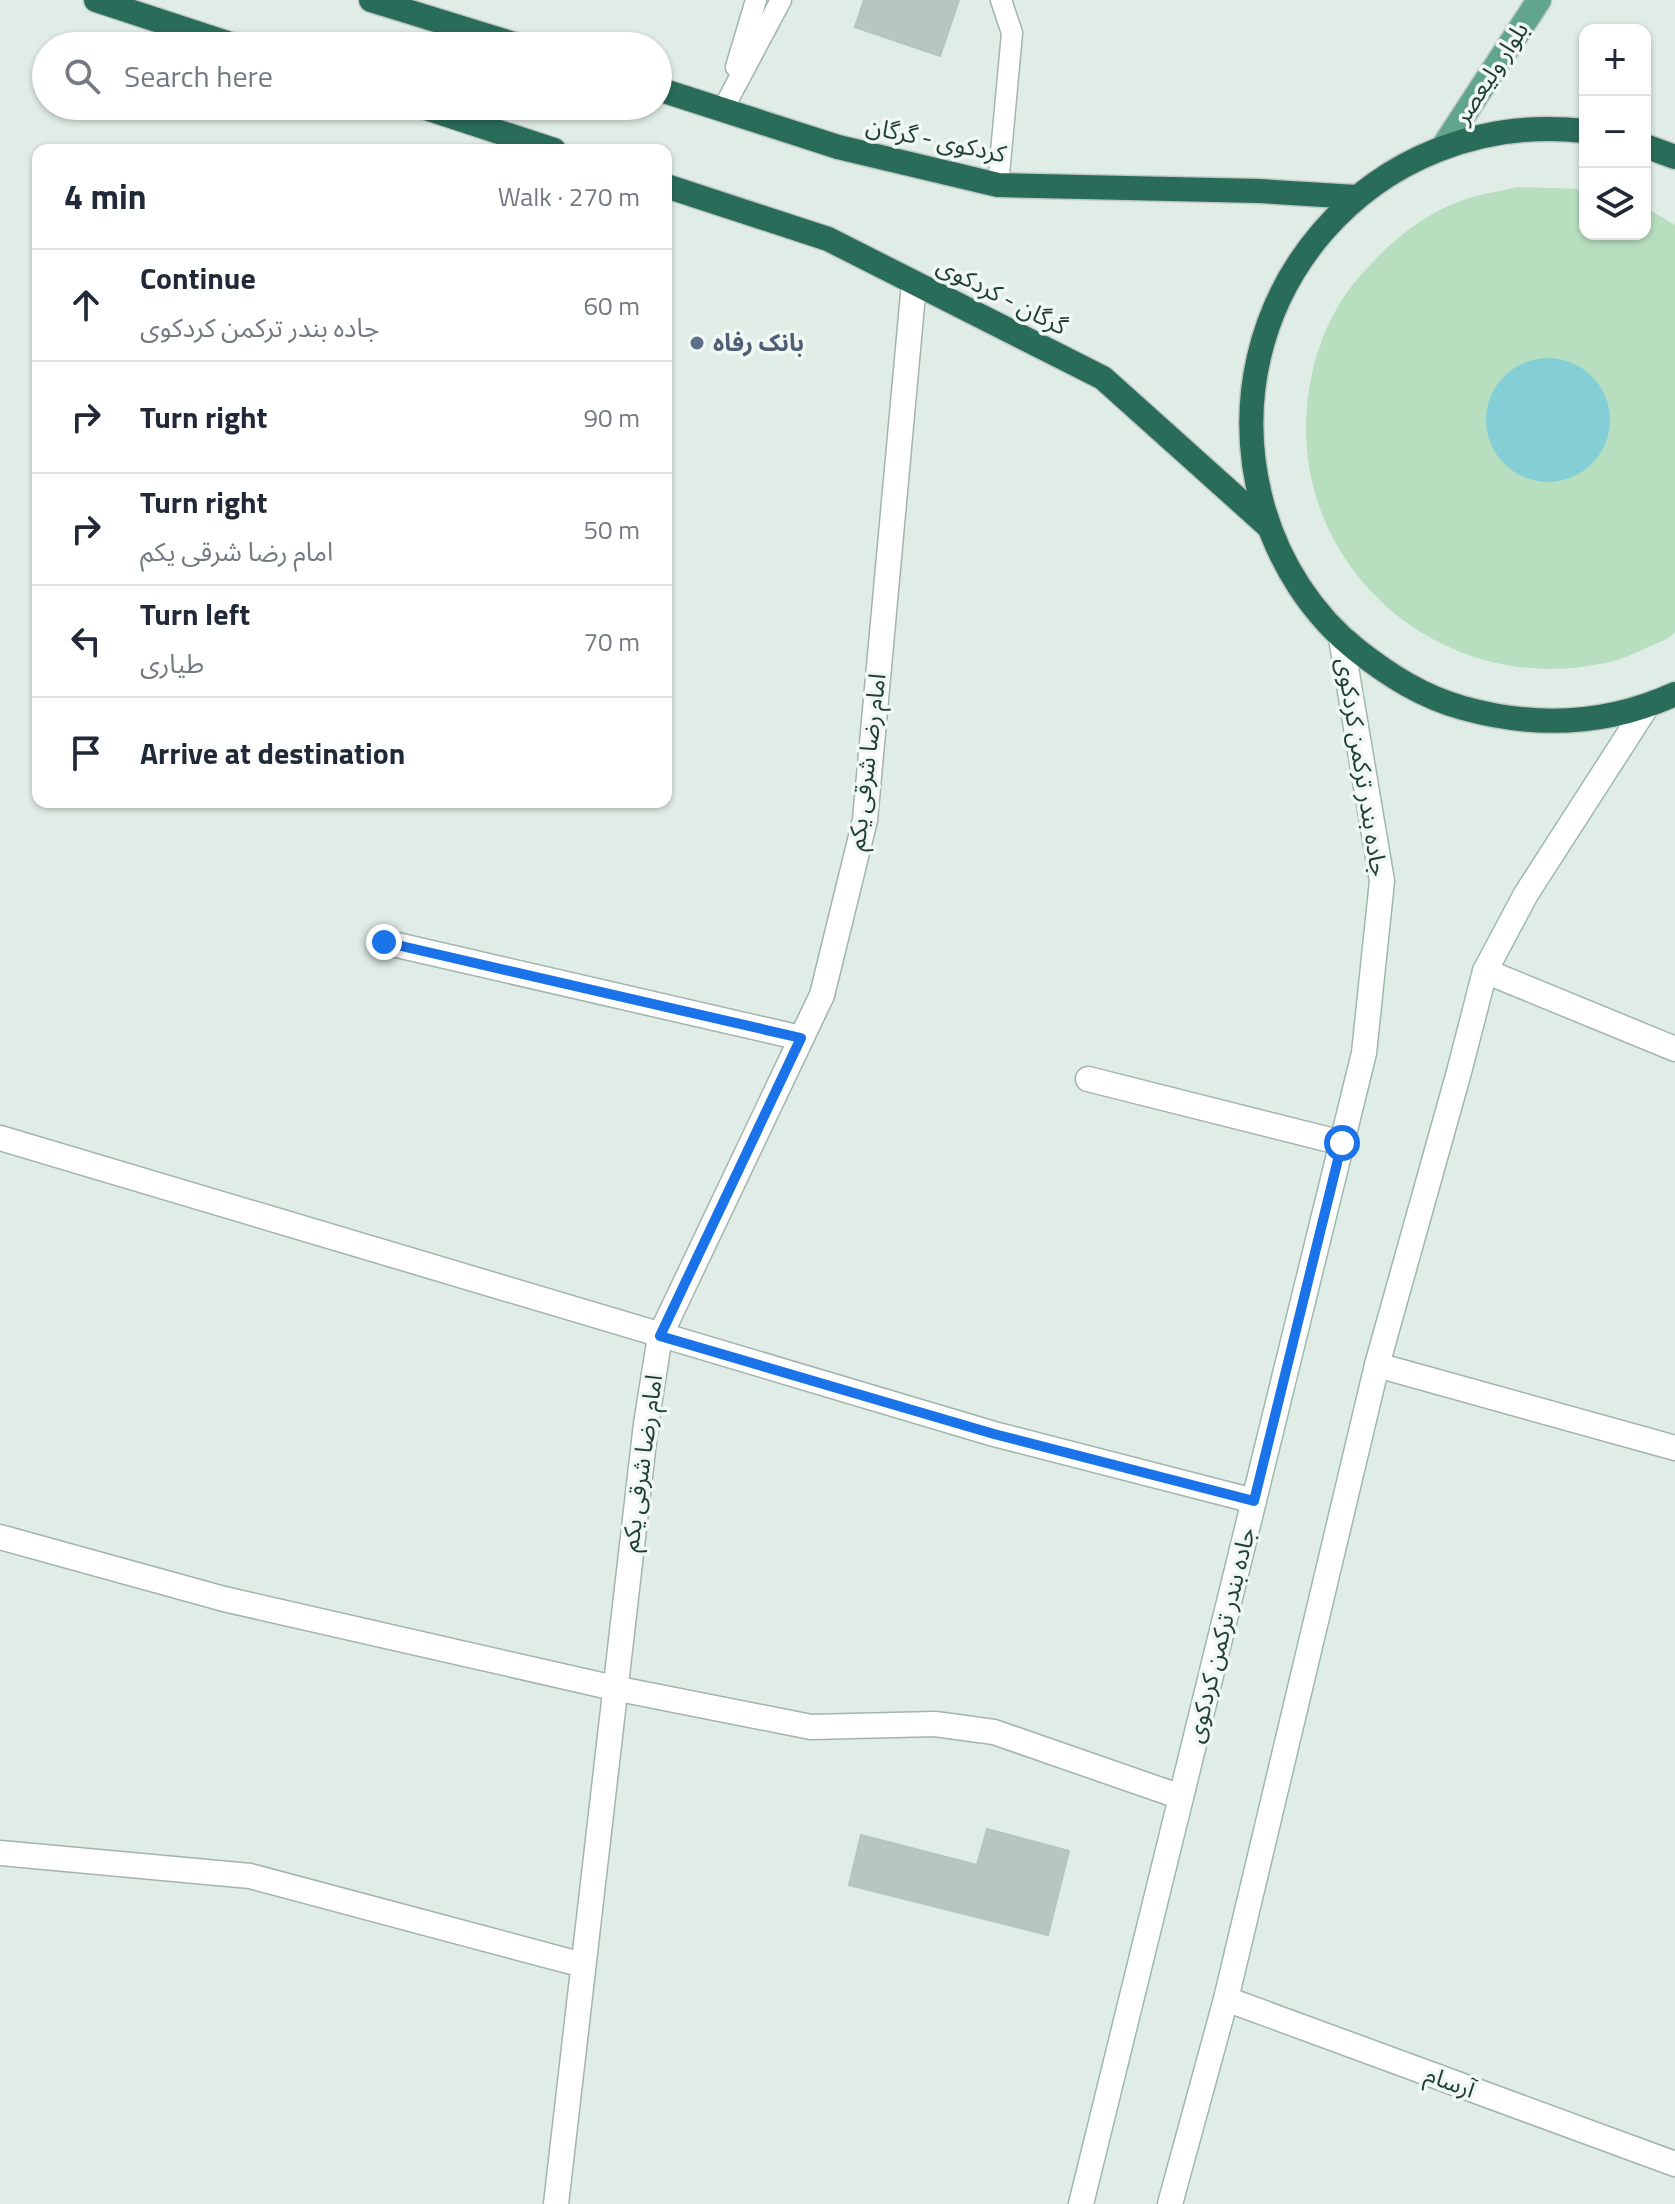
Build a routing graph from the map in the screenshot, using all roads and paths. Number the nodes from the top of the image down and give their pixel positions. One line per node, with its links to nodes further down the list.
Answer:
1 (96, 0): 7 (highway)
2 (371, 0): 8 (highway)
3 (756, 0): 10 (lane)
4 (781, 0): 10 (lane)
5 (1001, 0): 17 (lane)
6 (1539, 0): 14 (main road, بلوار ولیعصر)
7 (193, 32)
8 (475, 32)
9 (672, 93): 10 (highway, کردکوی - گرگان)
10 (723, 109): 17 (highway, کردکوی - گرگان)
11 (463, 120): 13 (highway)
12 (1579, 130): 14 (highway)
13 (536, 144)
14 (1443, 147): 19 (highway)
15 (1651, 148): 16 (highway)
16 (1675, 157)
17 (998, 185): 19 (highway, کردکوی - گرگان)
18 (672, 188): 20 (highway, گرگان - کردکوی)
19 (1356, 197): 21 (highway)
20 (914, 283): 21 (highway, گرگان - کردکوی); 27 (street, امام رضا شرقی یکم)
21 (1269, 528): 22 (highway)
22 (1341, 638): 24 (highway); 31 (street, جاده بندر ترکمن کردکوی)
23 (1675, 694): 24 (highway)
24 (1647, 706): 26 (street)
25 (384, 942): 27 (street)
26 (1485, 971): 28 (street); 33 (street)
27 (801, 1038): 32 (street, امام رضا شرقی یکم)
28 (1675, 1049)
29 (1088, 1079): 31 (street)
30 (0, 1138): 32 (street)
31 (1342, 1143): 35 (street, جاده بندر ترکمن کردکوی)
32 (660, 1336): 35 (street); 37 (street, امام رضا شرقی یکم)
33 (1377, 1365): 34 (street); 41 (street)
34 (1675, 1448)
35 (1254, 1501): 38 (street, جاده بندر ترکمن کردکوی)
36 (0, 1537): 37 (street)
37 (614, 1688): 38 (street); 40 (street, امام رضا شرقی یکم)
38 (1181, 1797): 44 (street, جاده بندر ترکمن کردکوی)
39 (0, 1853): 40 (street)
40 (583, 1965): 43 (street, امام رضا شرقی یکم)
41 (1226, 1999): 42 (street, آرسام); 45 (street)
42 (1675, 2164)
43 (556, 2204)
44 (1081, 2204)
45 (1170, 2204)

